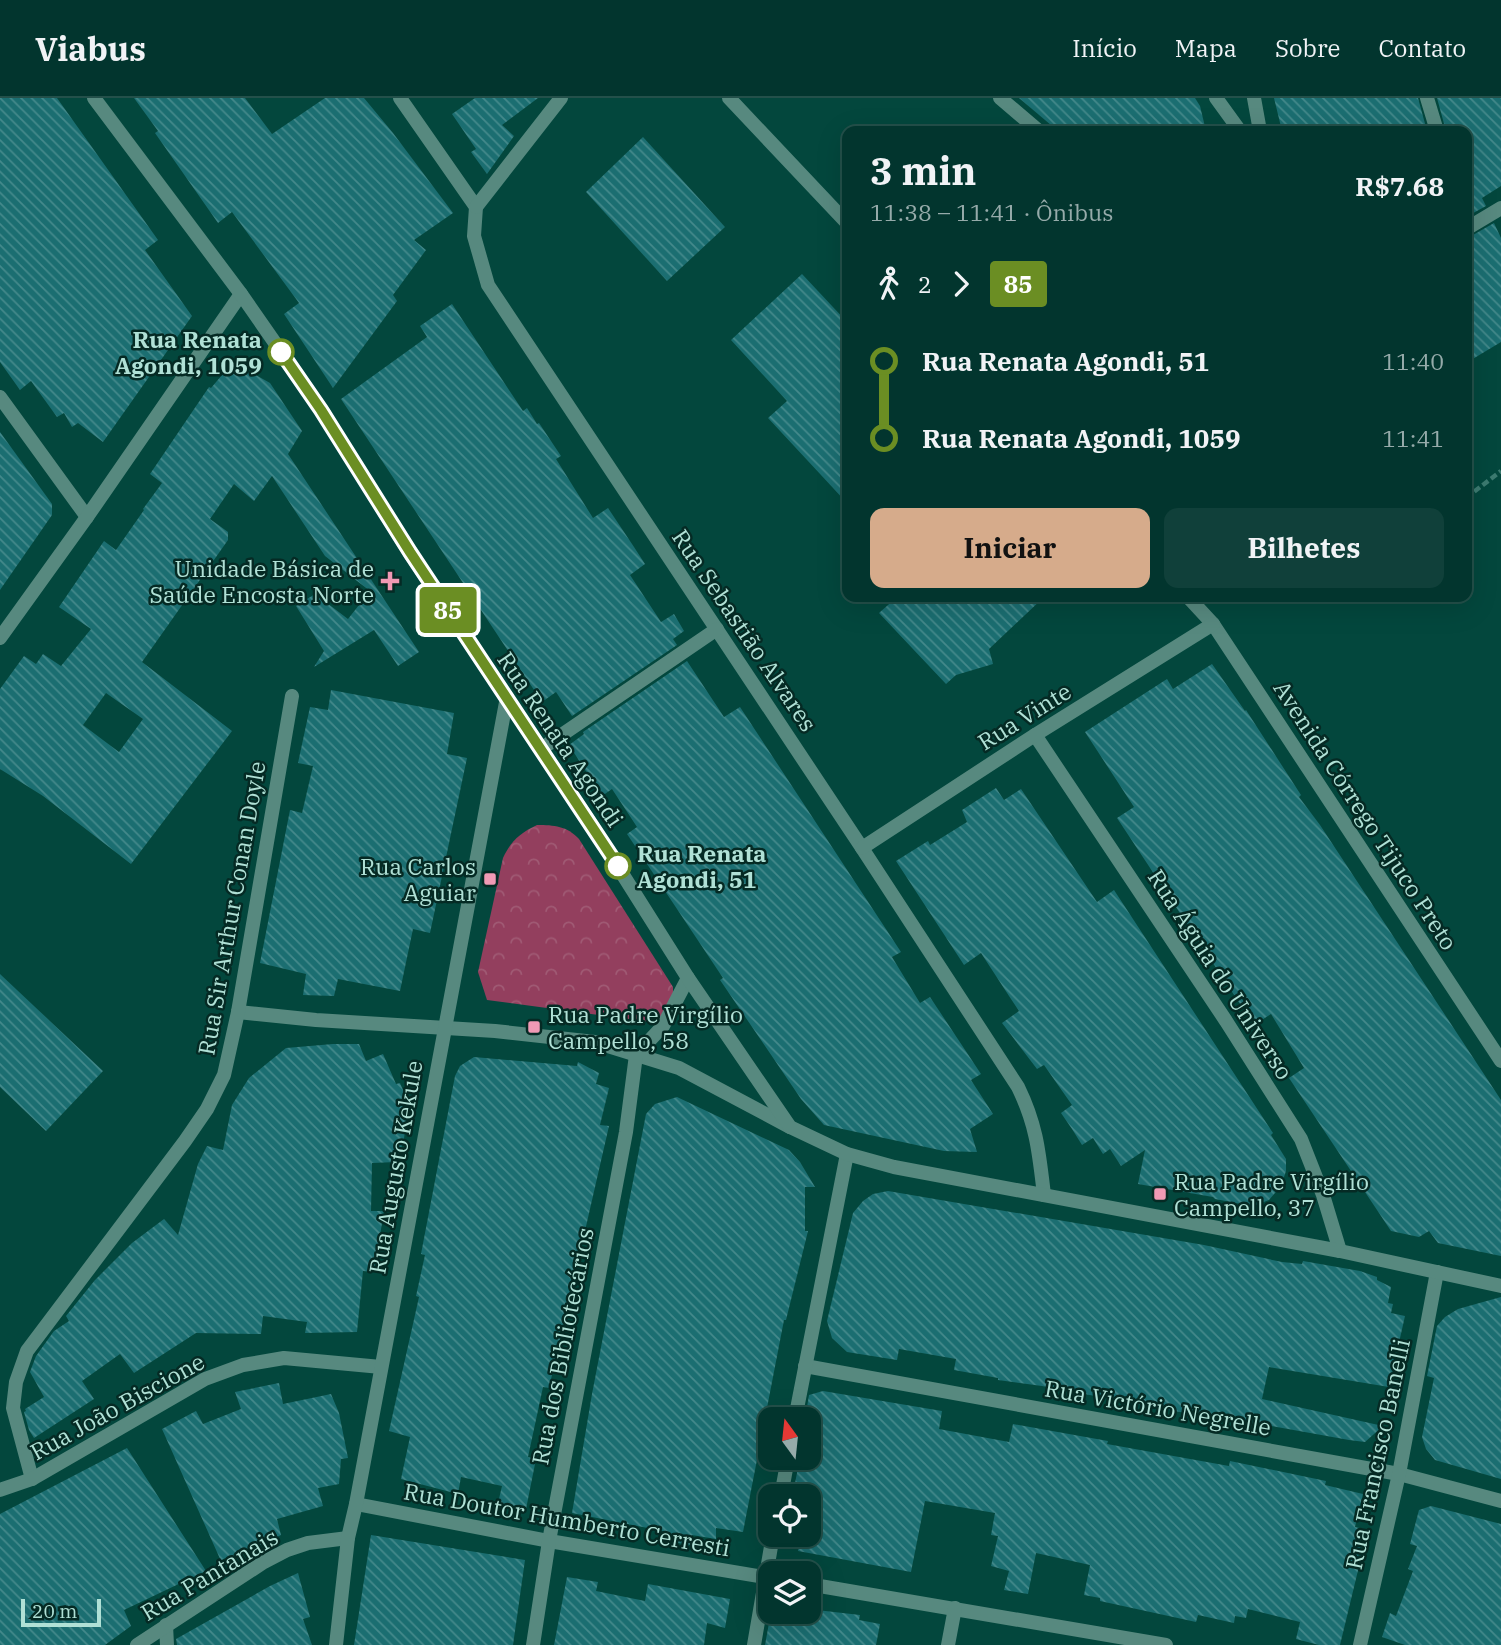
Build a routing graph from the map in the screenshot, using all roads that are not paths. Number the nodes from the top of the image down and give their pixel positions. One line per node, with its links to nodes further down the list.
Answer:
1 (94, 98): 17 (street, Rua Renata Agondi)
2 (400, 98): 13 (street)
3 (561, 98): 13 (street)
4 (729, 98): 15 (street)
5 (1000, 98): 9 (street)
6 (1216, 98): 10 (street)
7 (1254, 98): 11 (street)
8 (1427, 98): 12 (street)
9 (1033, 126)
10 (1236, 126)
11 (1259, 126)
12 (1435, 126)
13 (477, 207): 22 (street, Rua Sebastião Alvares)
14 (1501, 208): 16 (street)
15 (842, 218)
16 (1472, 225)
17 (241, 294): 19 (street); 25 (street, Rua Renata Agondi)
18 (0, 397): 19 (street)
19 (87, 517): 23 (street)
20 (1193, 602): 21 (street, Avenida Córrego Tijuco Preto)
21 (1213, 624): 26 (street, Rua Vinte); 33 (street, Avenida Córrego Tijuco Preto)
22 (717, 629): 27 (street); 28 (street, Rua Sebastião Alvares)
23 (0, 638)
24 (292, 696): 30 (street, Rua Sir Arthur Conan Doyle)
25 (507, 698): 27 (street, Rua Renata Agondi); 31 (street, Rua Augusto Kekule)
26 (1035, 736): 28 (street, Rua Vinte); 37 (street, Rua Águia do Universo)
27 (541, 749): 29 (street, Rua Renata Agondi)
28 (862, 848): 36 (street, Rua Sebastião Alvares)
29 (688, 978): 32 (street); 34 (street, Rua Renata Agondi)
30 (238, 1012): 31 (street); 44 (street, Rua Sir Arthur Conan Doyle)
31 (443, 1027): 32 (street); 41 (street, Rua Augusto Kekule)
32 (636, 1055): 34 (street); 49 (street, Rua dos Bibliotecários)
33 (1501, 1061)
34 (790, 1127): 35 (street)
35 (847, 1154): 36 (street); 40 (street)
36 (1044, 1195): 37 (street)
37 (1340, 1251): 38 (street)
38 (1437, 1272): 39 (street); 43 (street, Rua Francisco Banelli)
39 (1501, 1286)
40 (805, 1366): 42 (street); 43 (street, Rua Victório Negrelle)
41 (382, 1367): 44 (street, Rua João Biscione); 47 (street, Rua Augusto Kekule)
42 (797, 1407)
43 (1399, 1474): 46 (street, Rua Victório Negrelle); 62 (street, Rua Francisco Banelli)
44 (32, 1479): 45 (street, Rua João Biscione)
45 (0, 1490)
46 (1501, 1501)
47 (356, 1504): 48 (street, Rua Augusto Kekule); 49 (street, Rua Doutor Humberto Cerresti)
48 (348, 1538): 54 (street, Rua Pantanais); 57 (street, Rua Augusto Kekule)
49 (549, 1541): 50 (street, Rua Doutor Humberto Cerresti); 58 (street, Rua dos Bibliotecários)
50 (758, 1576)
51 (821, 1586): 52 (street)
52 (954, 1608): 60 (street); 61 (street)
53 (758, 1624): 59 (street)
54 (166, 1625): 55 (street, Rua Pantanais); 56 (street)
55 (137, 1645)
56 (167, 1645)
57 (336, 1645)
58 (533, 1645)
59 (754, 1645)
60 (948, 1645)
61 (1163, 1645)
62 (1360, 1645)

